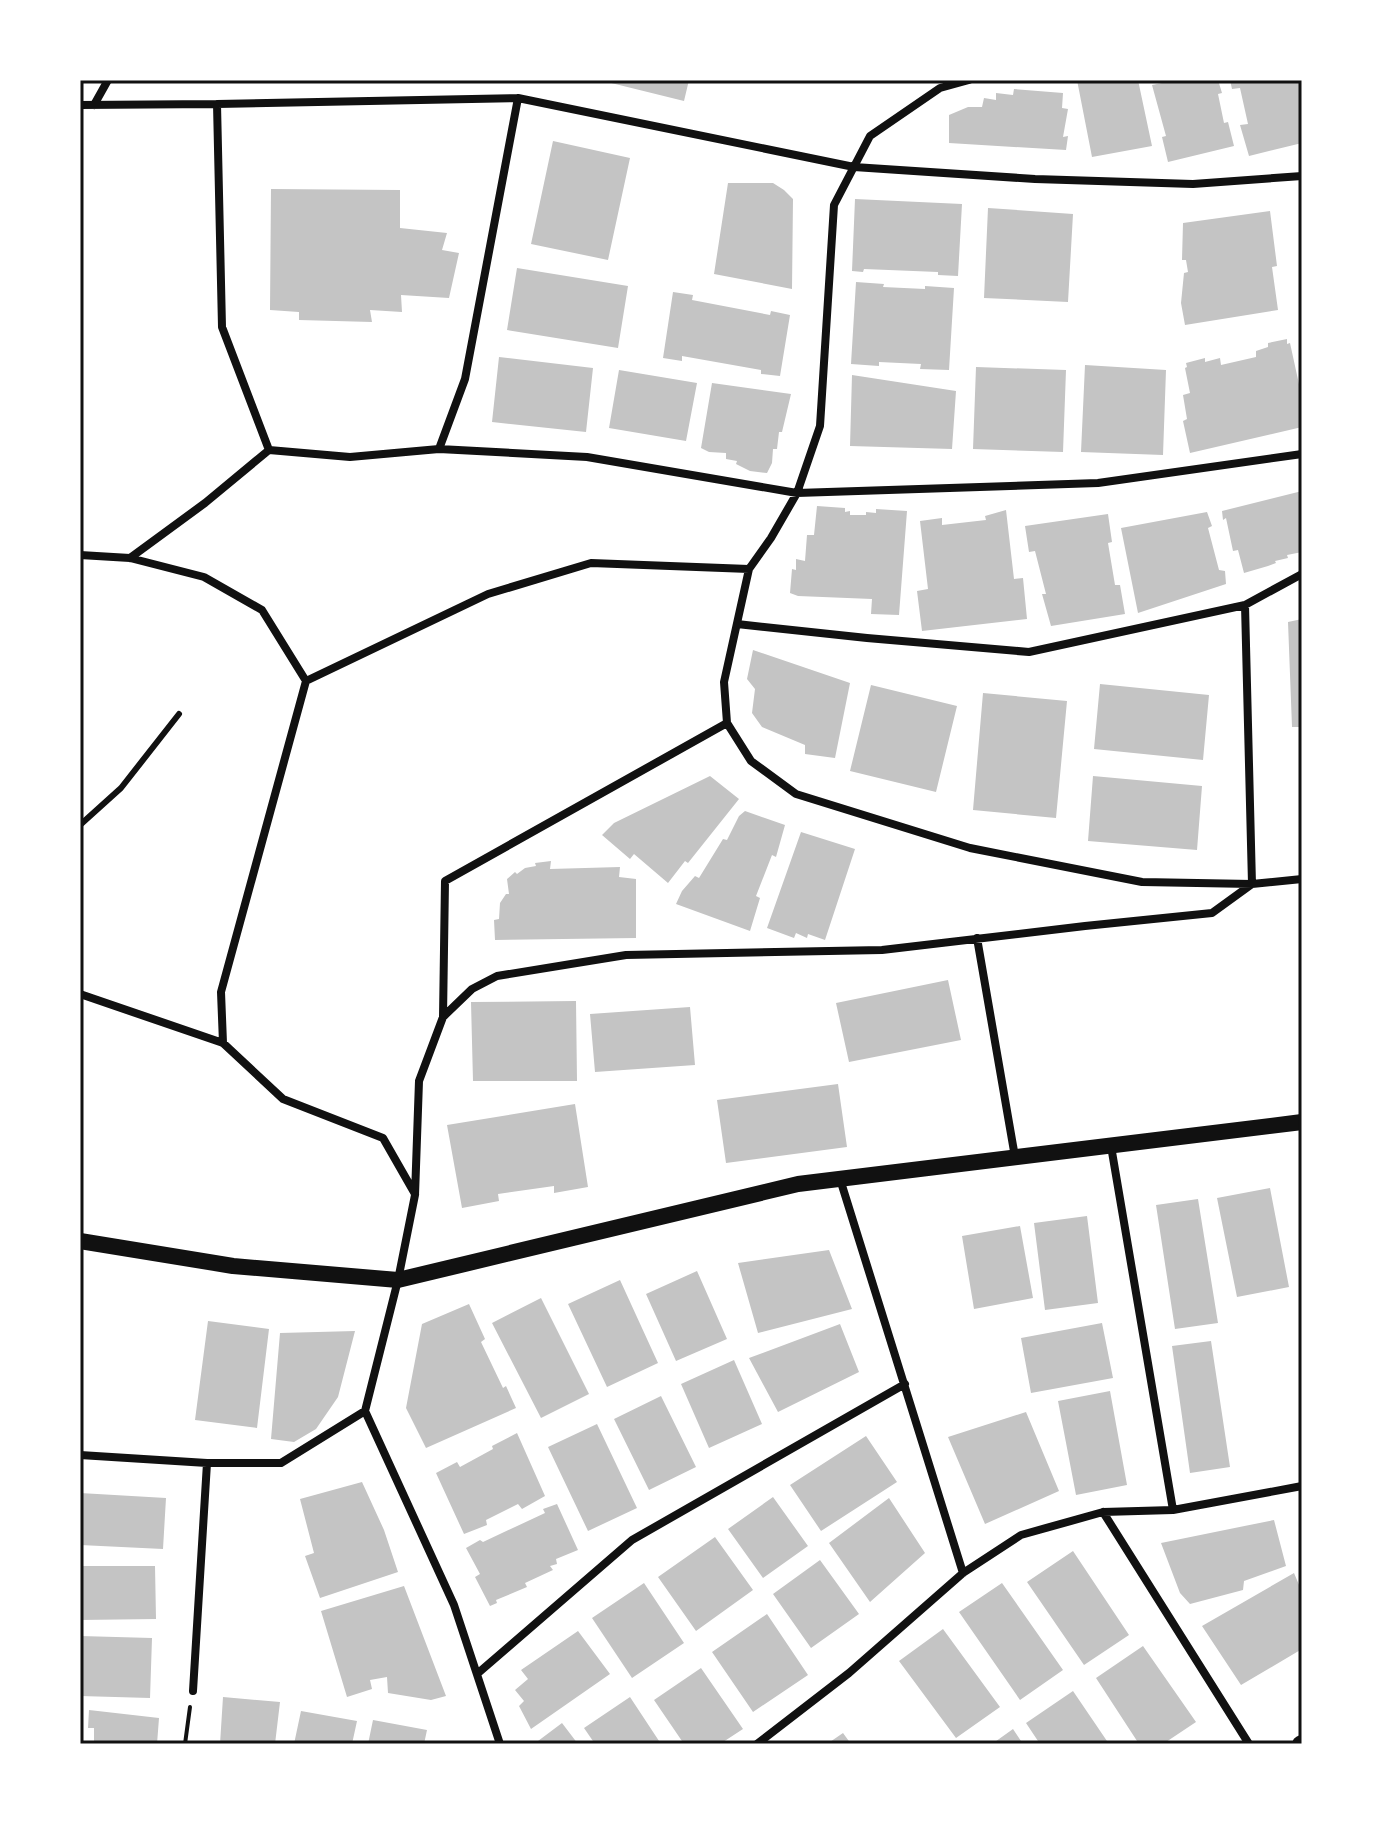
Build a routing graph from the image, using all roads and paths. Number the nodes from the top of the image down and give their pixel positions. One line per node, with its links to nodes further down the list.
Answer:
1 (108, 80): 6 (street)
2 (969, 80): 7 (street)
3 (518, 98): 4 (street); 7 (street); 9 (street)
4 (217, 104): 6 (street); 10 (street)
5 (80, 105): 6 (street)
6 (94, 105)
7 (854, 167): 8 (street); 12 (street)
8 (1302, 176)
9 (439, 449): 10 (street); 12 (street)
10 (269, 450): 14 (street)
11 (1302, 454): 12 (street)
12 (797, 493): 15 (street)
13 (80, 555): 14 (street)
14 (130, 558): 19 (street)
15 (749, 569): 18 (street); 19 (street)
16 (1302, 574): 17 (street)
17 (1245, 605): 18 (street); 24 (street)
18 (737, 624): 21 (street)
19 (306, 681): 28 (street)
20 (179, 714): 22 (lane)
21 (727, 723): 24 (street); 27 (street)
22 (80, 825)
23 (1302, 879): 24 (street)
24 (1252, 884): 25 (street)
25 (977, 938): 27 (street); 31 (street)
26 (80, 994): 28 (street)
27 (443, 1017): 33 (street)
28 (223, 1043): 33 (street)
29 (1302, 1122): 30 (main road)
30 (1111, 1146): 31 (main road); 41 (street)
31 (1015, 1158): 32 (main road)
32 (840, 1179): 35 (main road); 36 (street)
33 (415, 1195): 35 (street)
34 (80, 1241): 35 (main road)
35 (398, 1280): 37 (street)
36 (905, 1384): 43 (street); 44 (street)
37 (365, 1411): 39 (street); 44 (street)
38 (80, 1455): 39 (street)
39 (207, 1463): 45 (street)
40 (1302, 1486): 41 (street)
41 (1173, 1510): 42 (street)
42 (1103, 1512): 43 (street); 49 (street)
43 (963, 1573): 48 (street)
44 (477, 1674): 47 (street)
45 (193, 1691): 46 (path)
46 (185, 1744)
47 (500, 1744)
48 (757, 1744)
49 (1249, 1744)

